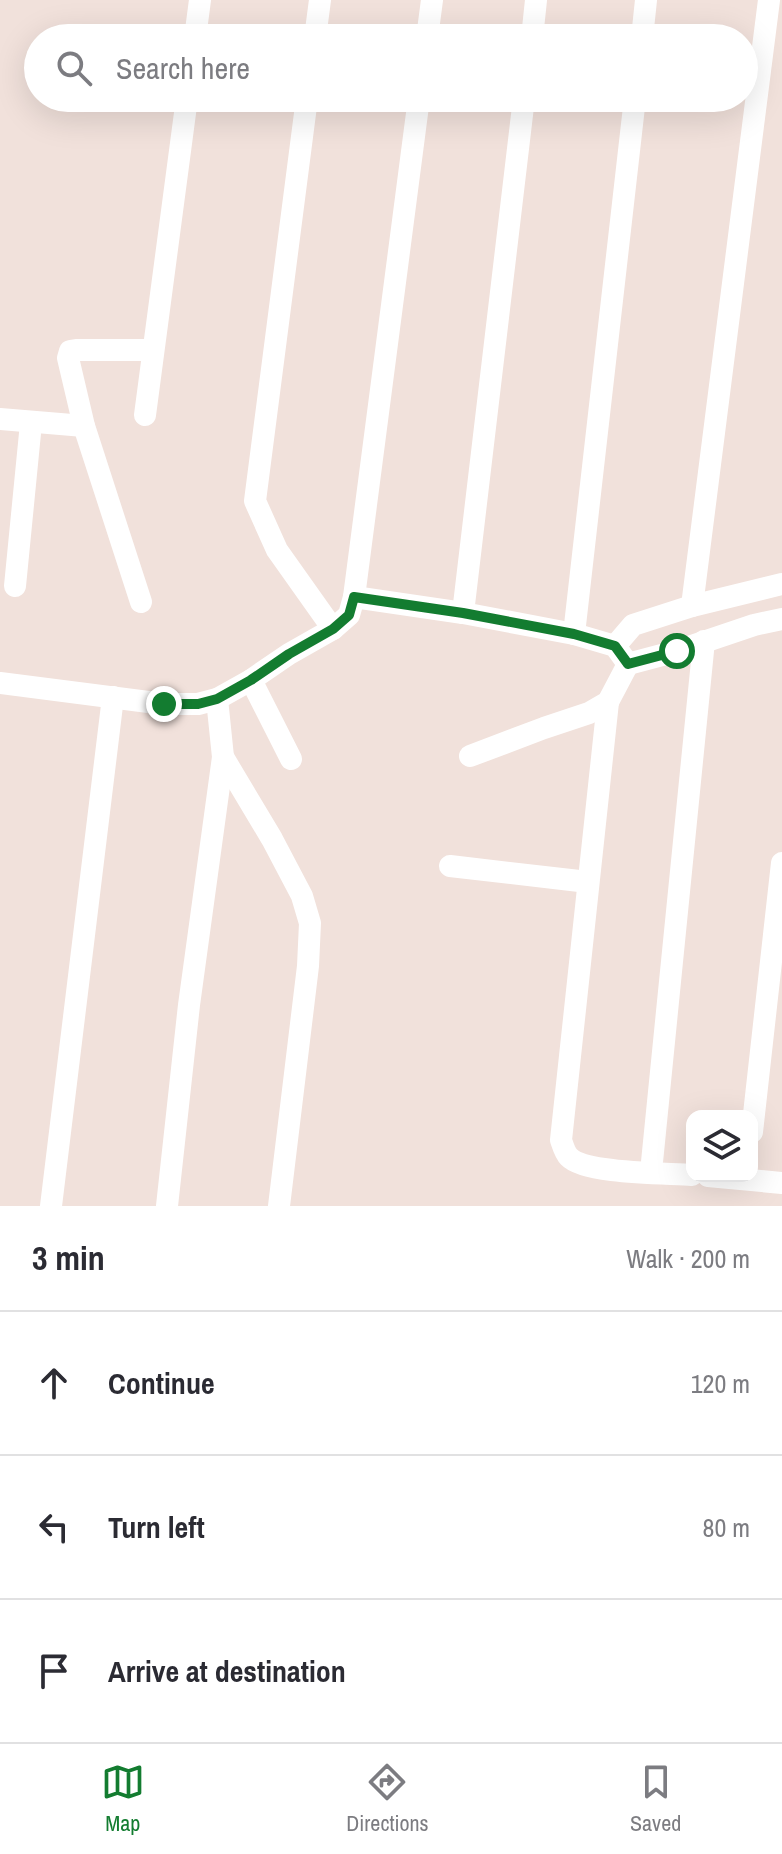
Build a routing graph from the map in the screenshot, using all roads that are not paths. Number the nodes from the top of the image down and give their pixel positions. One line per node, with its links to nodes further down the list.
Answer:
1 (200, 0): 7 (street)
2 (320, 0): 8 (street)
3 (432, 0): 9 (street)
4 (536, 0): 10 (street)
5 (646, 0): 11 (street)
6 (769, 0): 12 (street)
7 (197, 24)
8 (317, 24)
9 (429, 24)
10 (533, 24)
11 (643, 24)
12 (758, 87)
13 (185, 112): 19 (street)
14 (305, 112): 31 (street)
15 (417, 112): 26 (street)
16 (522, 112): 29 (street)
17 (633, 112): 32 (street)
18 (755, 112): 28 (street)
19 (153, 350): 20 (street); 23 (street)
20 (145, 415)
21 (0, 419): 22 (street)
22 (31, 423): 23 (street); 25 (street)
23 (84, 426): 27 (street)
24 (782, 584): 28 (street)
25 (15, 586)
26 (354, 597): 29 (street); 31 (street)
27 (141, 602)
28 (692, 606): 34 (street)
29 (463, 613): 32 (street)
30 (782, 619): 33 (street)
31 (333, 629): 35 (street)
32 (574, 634): 34 (street)
33 (704, 641): 34 (street); 47 (street)
34 (621, 655): 39 (street)
35 (251, 680): 38 (street); 42 (street)
36 (0, 683): 37 (street)
37 (113, 697): 38 (street); 51 (street)
38 (217, 699): 41 (street)
39 (608, 702): 40 (street); 45 (street)
40 (470, 756)
41 (223, 757): 52 (street); 53 (street)
42 (291, 759)
43 (782, 863): 46 (street)
44 (450, 866): 45 (street)
45 (588, 882): 47 (street)
46 (754, 1110)
47 (651, 1172): 48 (street)
48 (686, 1175)
49 (758, 1180): 50 (street)
50 (782, 1183)
51 (51, 1206)
52 (167, 1206)
53 (279, 1206)

